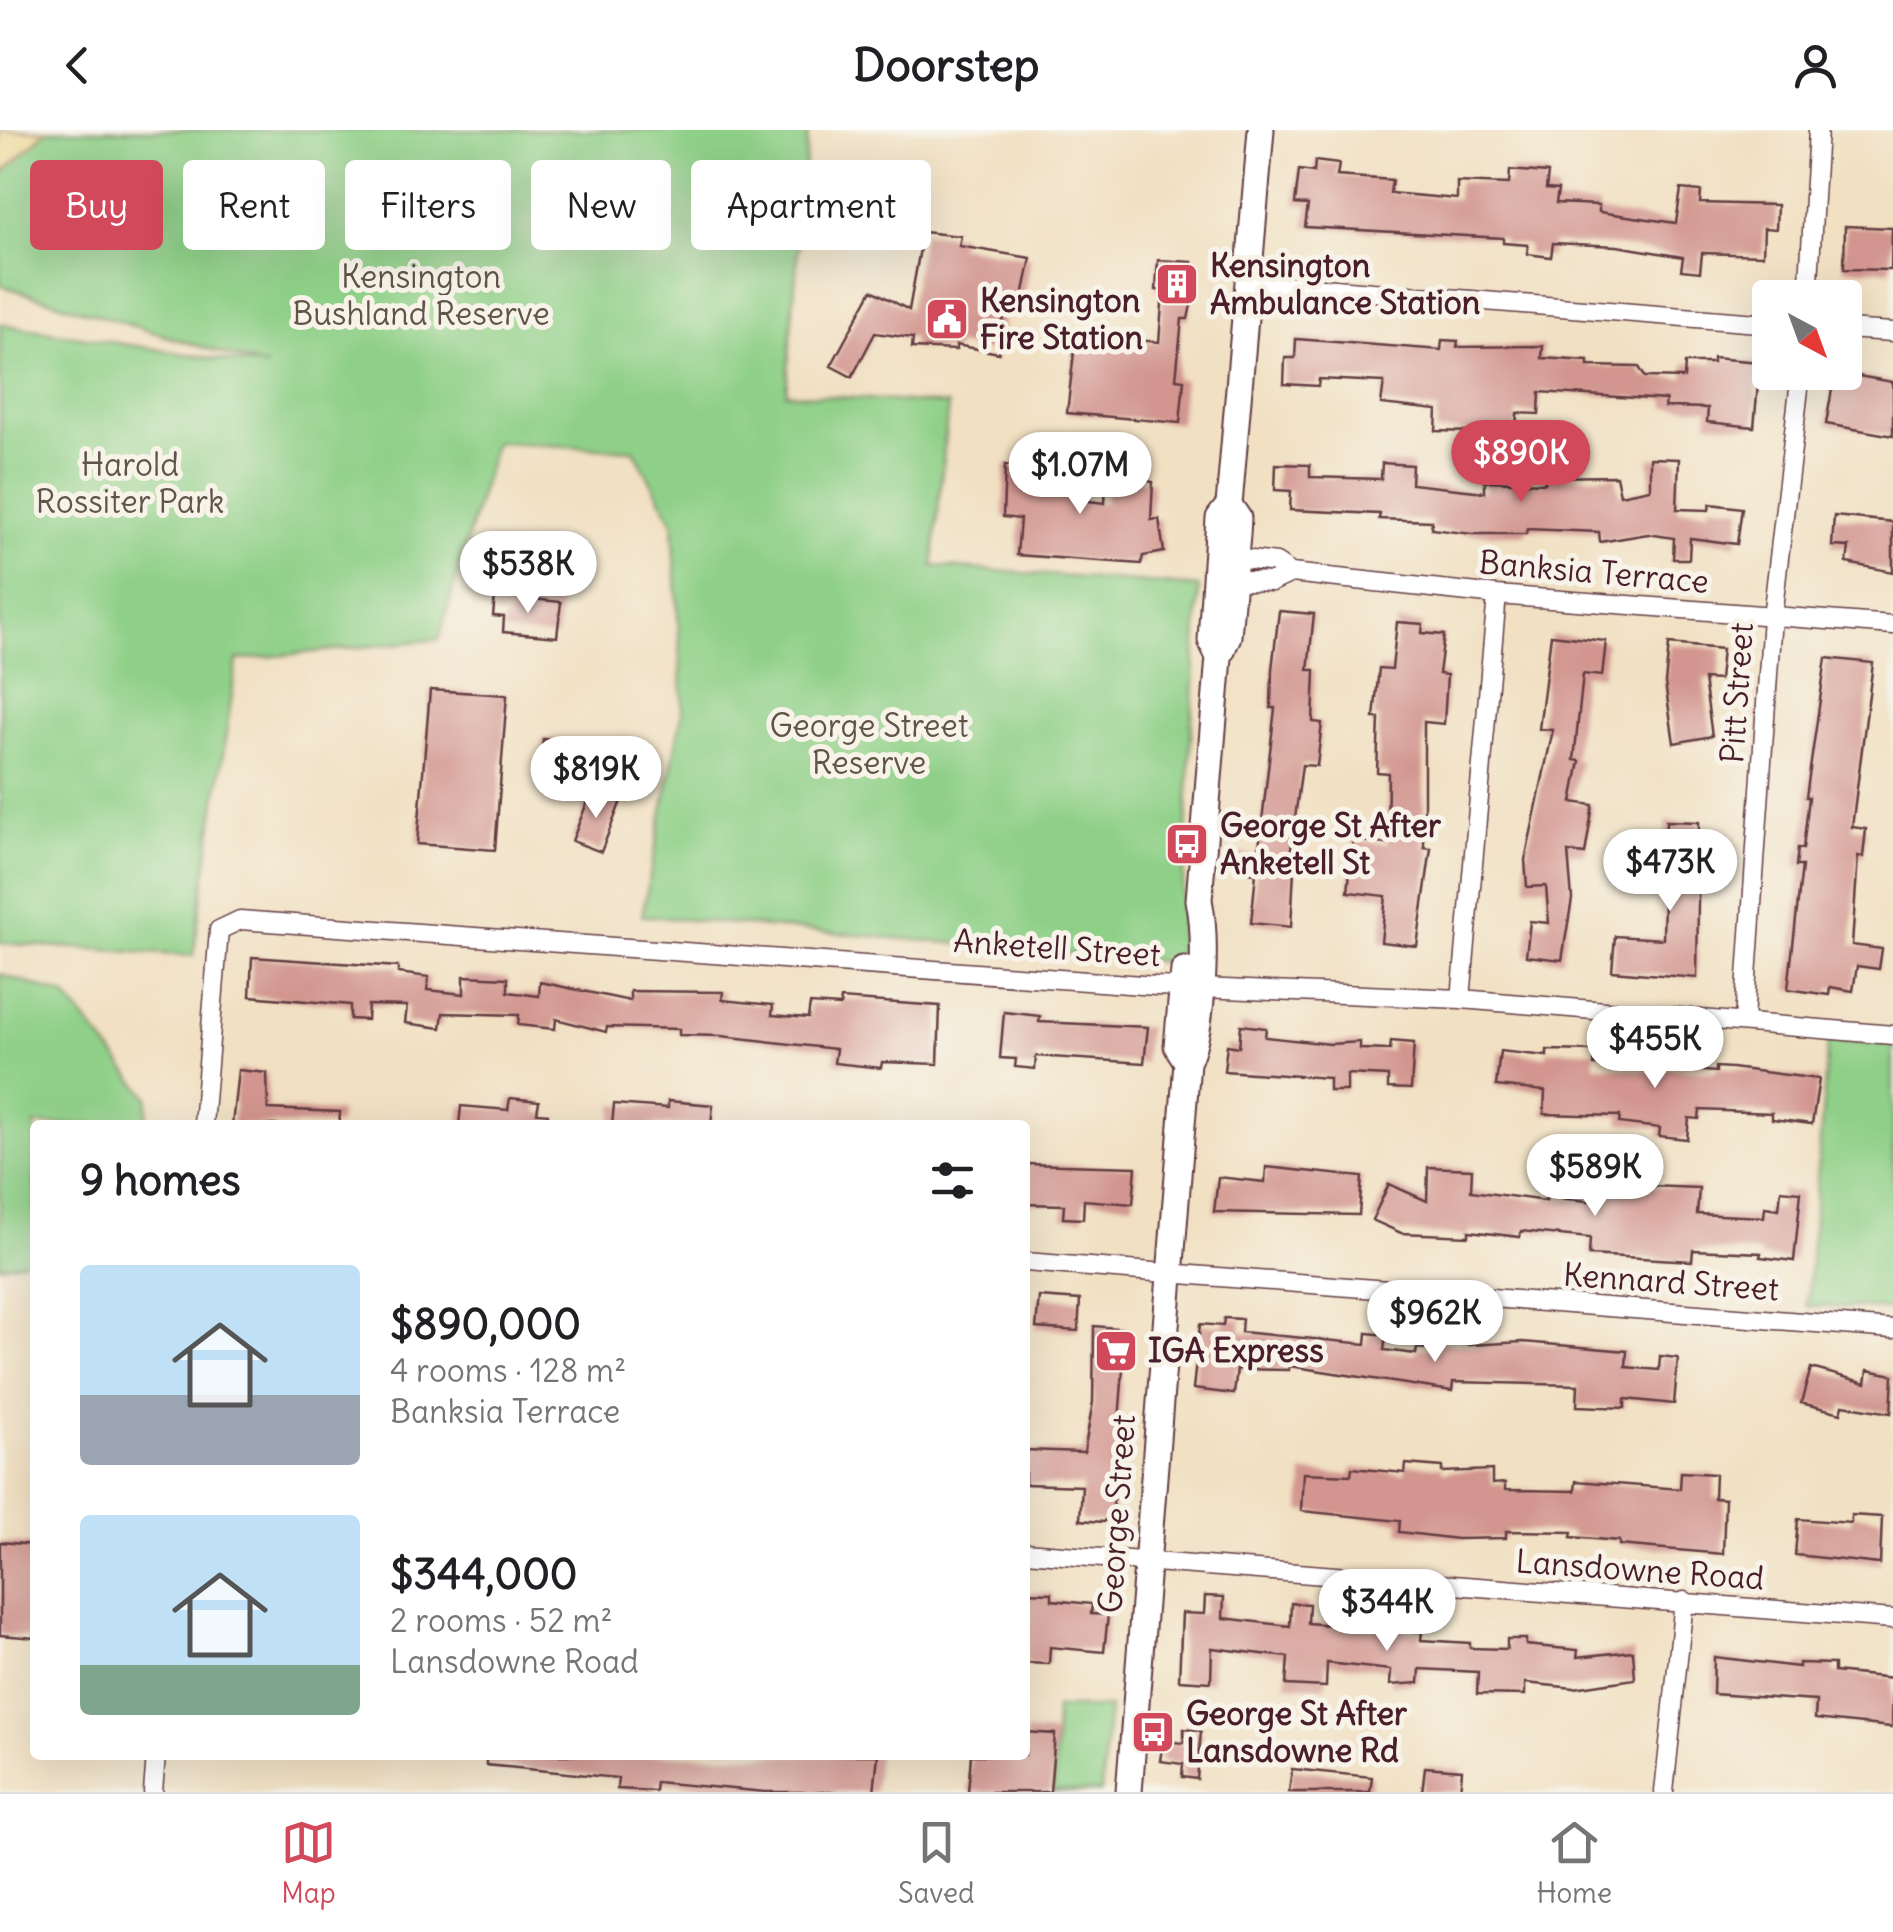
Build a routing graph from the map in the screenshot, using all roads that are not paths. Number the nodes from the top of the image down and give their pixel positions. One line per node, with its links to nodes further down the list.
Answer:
1 (1262, 130): 4 (main road, George Street)
2 (1818, 130): 3 (street)
3 (1809, 280)
4 (1248, 282): 5 (street); 9 (main road, George Street)
5 (1752, 323)
6 (1862, 330): 7 (street)
7 (1893, 332)
8 (1799, 390): 11 (street, Pitt Street)
9 (1225, 569): 10 (street, Banksia Terrace); 13 (main road, George Street)
10 (1497, 595): 11 (street, Banksia Terrace); 14 (street)
11 (1772, 618): 12 (street, Banksia Terrace); 15 (street, Pitt Street)
12 (1893, 624)
13 (1191, 986): 14 (street, Anketell Street); 17 (street, Anketell Street); 19 (main road, George Street)
14 (1460, 999): 15 (street, Anketell Street)
15 (1744, 1020): 16 (street, Anketell Street)
16 (1893, 1035)
17 (202, 1120)
18 (1030, 1262): 19 (street, Kennard Street)
19 (1169, 1273): 20 (street, Kennard Street); 22 (main road, George Street)
20 (1893, 1330)
21 (1030, 1552): 22 (street, Lansdowne Road)
22 (1145, 1562): 23 (street, Lansdowne Road); 27 (main road, George Street)
23 (1684, 1602): 24 (street, Lansdowne Road); 28 (street)
24 (1893, 1619)
25 (156, 1760): 26 (street)
26 (153, 1792)
27 (1129, 1792)
28 (1664, 1792)

